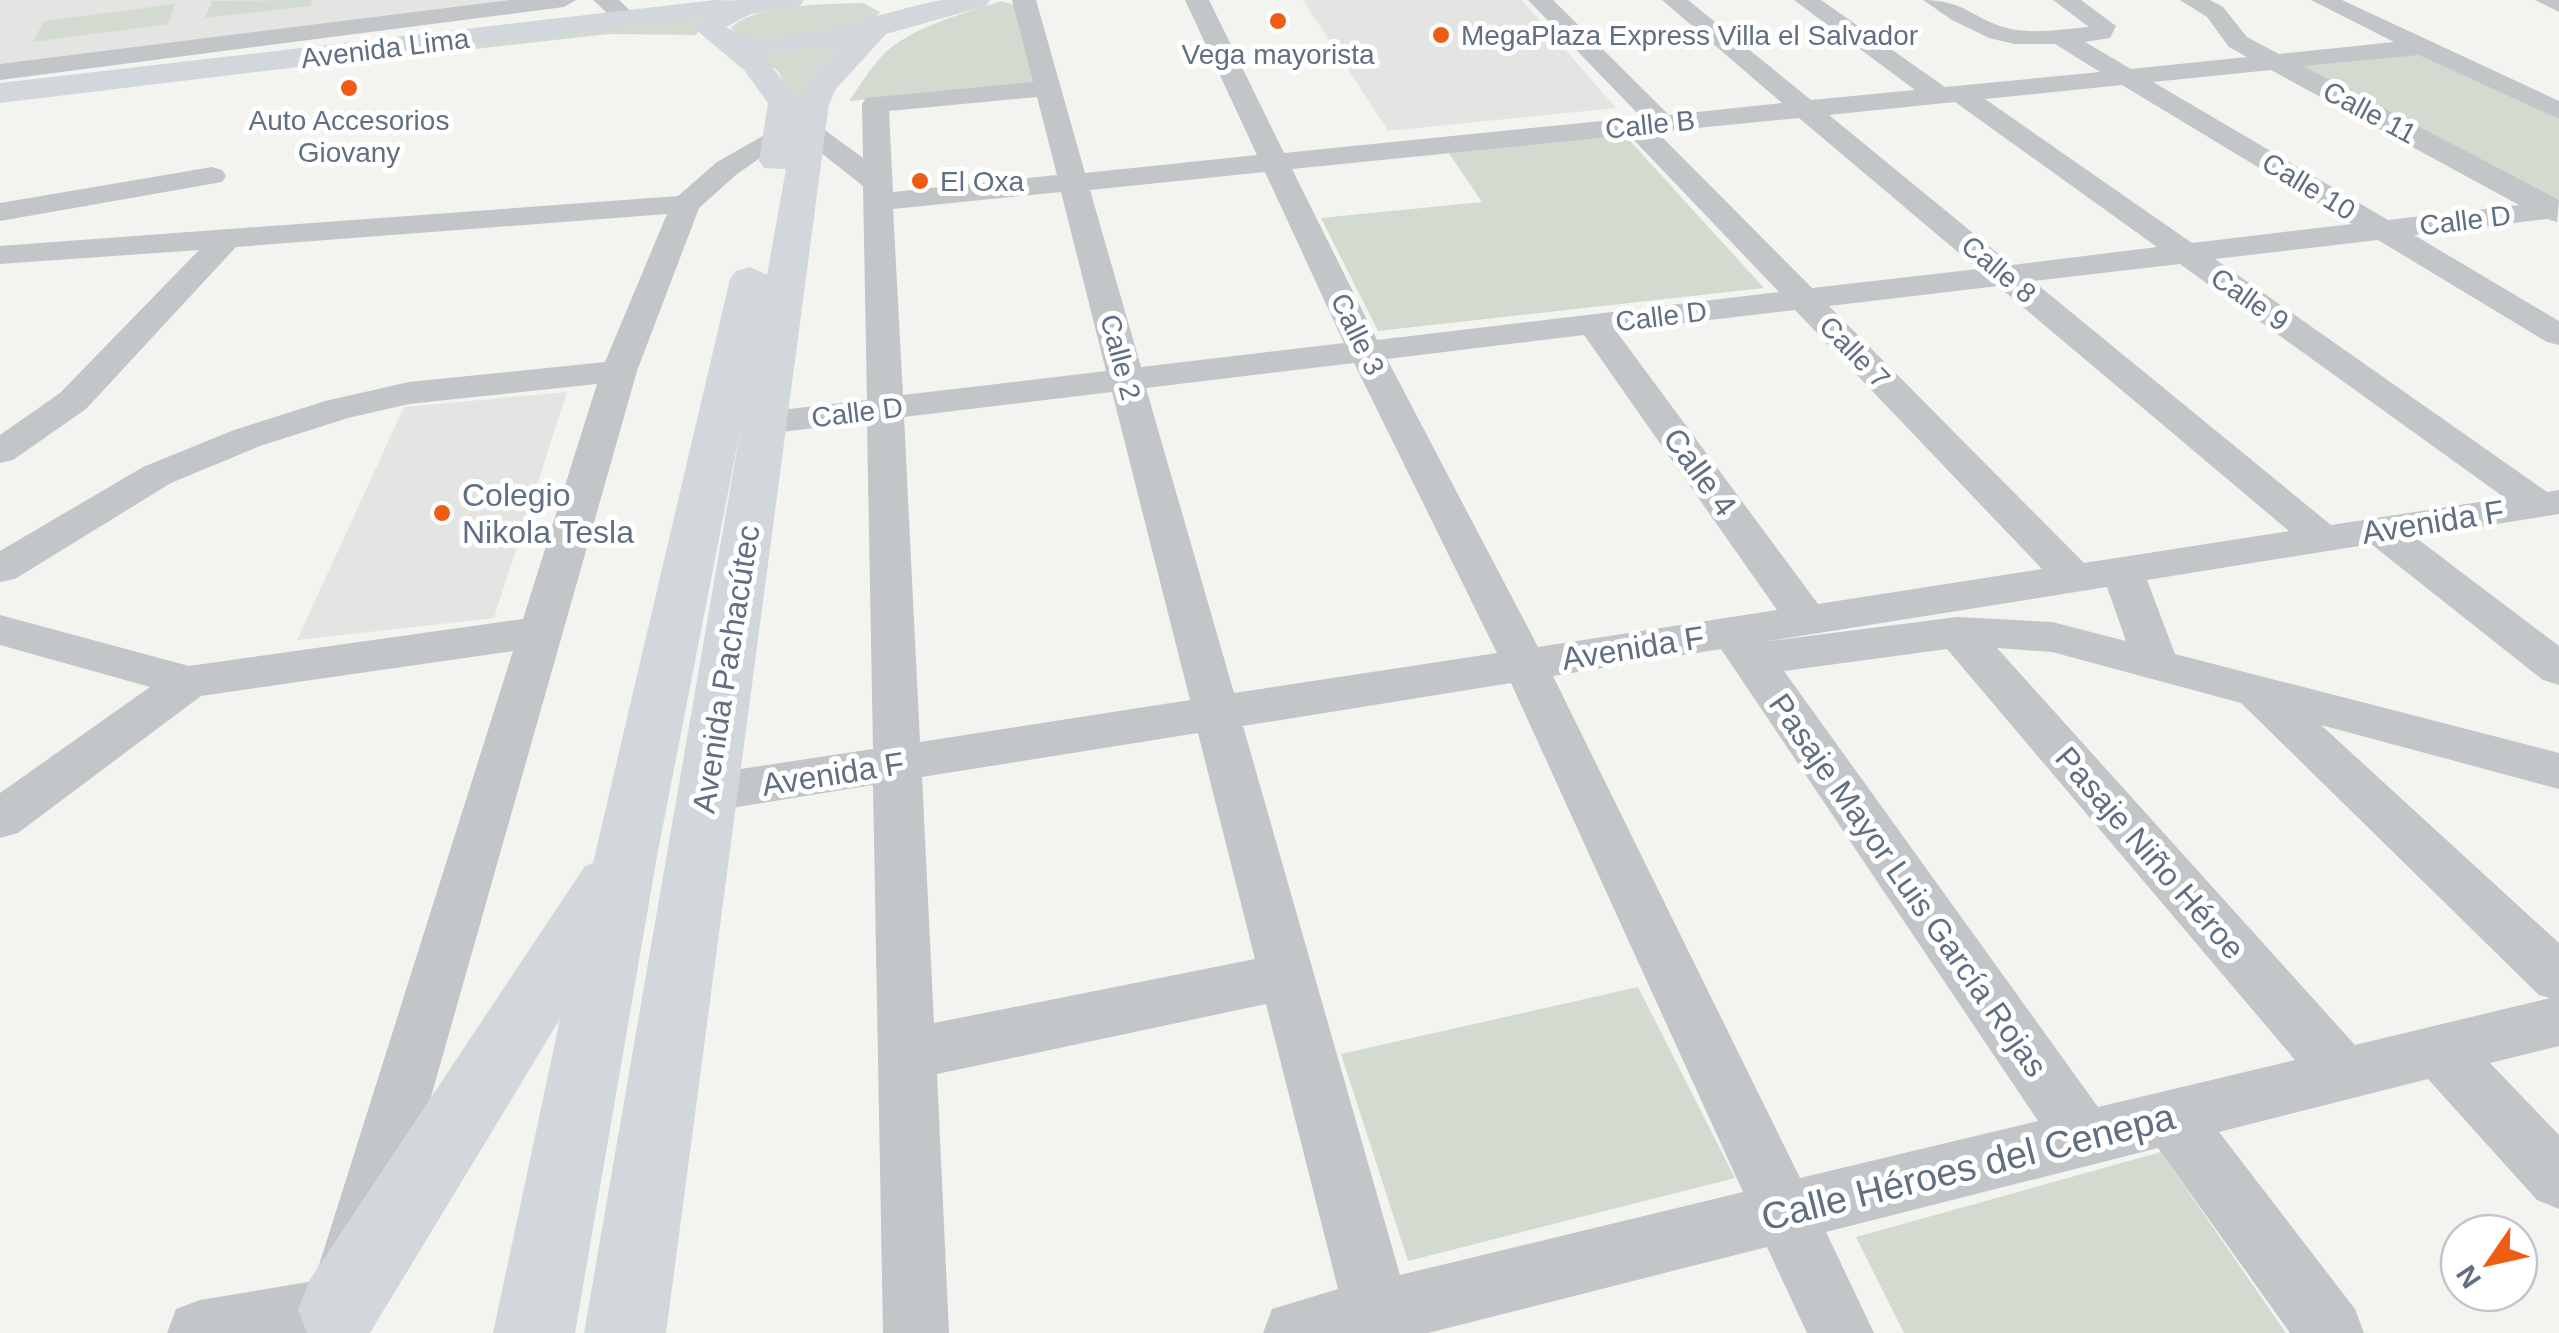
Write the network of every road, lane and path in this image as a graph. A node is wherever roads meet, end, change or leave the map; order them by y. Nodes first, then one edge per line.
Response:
1 (564, 0) edge
2 (976, 0) edge
3 (1024, 0) edge
4 (1196, 0) edge
5 (1540, 0) edge
6 (1674, 0) edge
7 (1806, 0) edge
8 (1935, 0) edge
9 (2065, 0) edge
10 (2192, 0) edge
11 (2547, 0) edge
12 (780, 1) edge
13 (2376, 2) edge
14 (2330, 3) edge
15 (2559, 5) edge
16 (616, 10) edge
17 (883, 17) edge
18 (2060, 37) junction
19 (726, 40) junction
20 (2422, 47) junction
21 (2276, 62) junction
22 (0, 72) edge
23 (2126, 76) junction
24 (1048, 88) junction
25 (0, 93) edge
26 (1949, 94) junction
27 (0, 108) edge
28 (1805, 108) junction
29 (2559, 111) edge
30 (1649, 124) junction
31 (795, 132) junction
32 (1274, 162) junction
33 (212, 176) dead end
34 (1074, 182) junction
35 (108, 192) junction
36 (878, 192) junction
37 (686, 204) junction
38 (2557, 211) edge
39 (0, 212) edge
40 (2384, 230) junction
41 (227, 238) junction
42 (2186, 254) junction
43 (7, 259) edge
44 (2006, 275) junction
45 (1804, 299) junction
46 (1593, 324) junction
47 (2559, 335) edge
48 (1366, 351) junction
49 (619, 371) junction
50 (1127, 380) junction
51 (886, 409) junction
52 (763, 424) junction
53 (0, 452) edge
54 (2550, 503) edge
55 (2380, 530) junction
56 (2323, 539) junction
57 (0, 569) edge
58 (2123, 570) junction
59 (2074, 578) junction
60 (1808, 620) junction
61 (0, 630) edge
62 (539, 632) junction
63 (1957, 632) junction
64 (1743, 646) junction
65 (2156, 662) junction
66 (1525, 665) junction
67 (2559, 669) edge
68 (189, 682) junction
69 (2256, 690) junction
70 (1218, 714) junction
71 (897, 764) junction
72 (2559, 772) edge
73 (707, 792) junction
74 (0, 819) edge
75 (626, 856) junction
76 (1288, 976) junction
77 (2559, 978) edge
78 (2559, 1021) edge
79 (2440, 1051) junction
80 (907, 1054) junction
81 (2344, 1074) junction
82 (2171, 1117) junction
83 (2084, 1138) junction
84 (2559, 1178) edge
85 (1784, 1212) junction
86 (335, 1321) edge
87 (1380, 1323) edge
88 (200, 1333) edge
89 (534, 1333) edge
90 (625, 1333) edge
91 (916, 1333) edge
92 (1296, 1333) edge
93 (1841, 1333) edge
94 (2331, 1333) edge

1 - 22 street, Avenida Lima
2 - 17 main road
3 - 24 street, Calle 2
4 - 32 street, Calle 3
5 - 30 street, Calle 7
6 - 28 street, Calle 8
7 - 26 street, Calle 9
8 - 18 street
9 - 18 street
10 - 21 street, Calle 11
11 - 15 street
12 - 16 main road, Avenida Lima
12 - 19 main road
13 - 14 street
14 - 20 street
16 - 25 main road, Avenida Lima
17 - 19 main road, Avenida Lima
17 - 31 main road, Avenida Pachacútec
18 - 23 street, Calle 10
19 - 27 main road, Avenida Lima
19 - 31 main road, Avenida Pachacútec
20 - 21 street, Calle B
20 - 29 street
21 - 23 street, Calle B
21 - 38 street, Calle 11
23 - 26 street, Calle B
23 - 40 street, Calle 10
24 - 34 street, Calle 2
24 - 36 street
26 - 28 street, Calle B
26 - 42 street, Calle 9
28 - 30 street, Calle B
28 - 44 street, Calle 8
30 - 32 street, Calle B
30 - 45 street, Calle 7
31 - 36 street
31 - 37 street
31 - 52 main road, Avenida Pachacútec
31 - 75 main road, Avenida Pachacútec
32 - 34 street, Calle B
32 - 48 street, Calle 3
33 - 35 street
34 - 36 street, Calle B
34 - 50 street, Calle 2
35 - 39 street
35 - 43 street
36 - 51 street
37 - 41 street
37 - 49 street
38 - 40 street, Calle D
40 - 42 street, Calle D
40 - 47 street, Calle 10
41 - 43 street
41 - 53 street
42 - 44 street, Calle D
42 - 54 street, Calle 9
44 - 45 street, Calle D
44 - 56 street, Calle 8
45 - 46 street, Calle D
45 - 59 street, Calle 7
46 - 48 street, Calle D
46 - 60 street, Calle 4
48 - 50 street, Calle D
48 - 66 street, Calle 3
49 - 57 street
49 - 62 street
50 - 51 street, Calle D
50 - 70 street, Calle 2
51 - 52 street, Calle D
51 - 71 street
52 - 73 main road, Avenida Pachacútec
54 - 55 street, Avenida F
55 - 56 street, Avenida F
55 - 67 street
56 - 58 street, Avenida F
58 - 59 street, Avenida F
58 - 65 street
59 - 60 street, Avenida F
60 - 64 street, Avenida F
61 - 68 street
62 - 68 street
62 - 86 street
63 - 64 street
63 - 65 street
63 - 81 street, Pasaje Niño Héroe
64 - 66 street, Avenida F
64 - 83 street, Pasaje Mayor Luis García Rojas
65 - 69 street
66 - 70 street, Avenida F
66 - 85 street, Calle 3
68 - 74 street
69 - 72 street
69 - 77 street
70 - 71 street, Avenida F
70 - 76 street, Calle 2
71 - 73 street, Avenida F
71 - 80 street
73 - 90 main road, Avenida Pachacútec
75 - 86 main road
75 - 89 main road, Avenida Pachacútec
76 - 80 street
76 - 87 street, Calle 2
78 - 79 street, Calle Héroes del Cenepa
79 - 81 street, Calle Héroes del Cenepa
79 - 84 street
80 - 91 street
81 - 82 street, Calle Héroes del Cenepa
82 - 83 street, Calle Héroes del Cenepa
82 - 94 street
83 - 85 street, Calle Héroes del Cenepa
85 - 87 street, Calle Héroes del Cenepa
85 - 93 street, Calle 3
86 - 88 street
87 - 92 street, Calle Héroes del Cenepa

